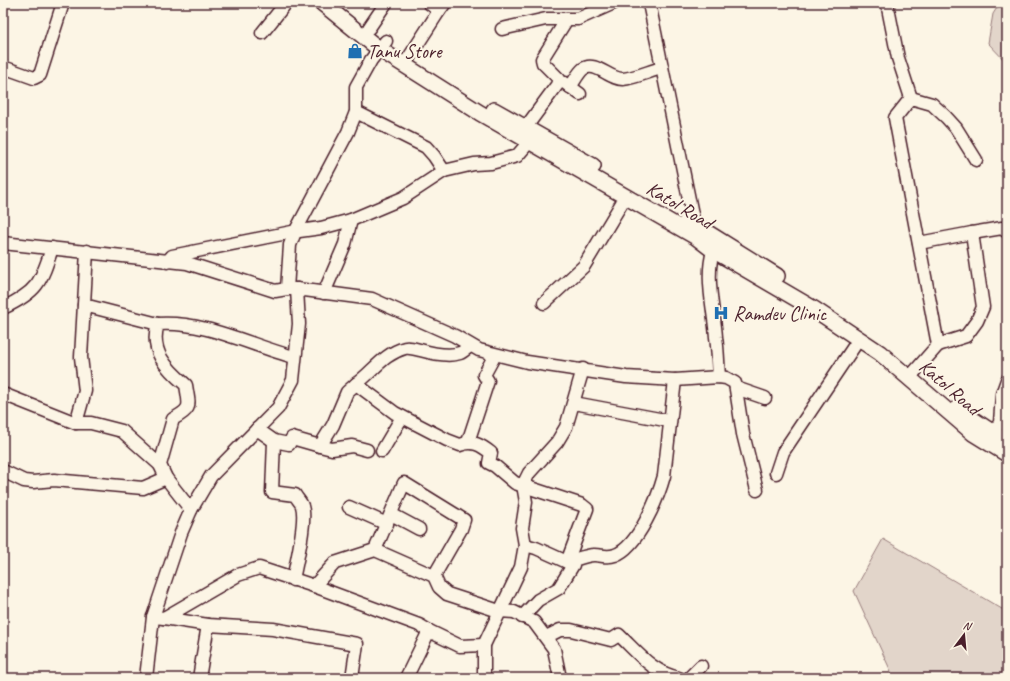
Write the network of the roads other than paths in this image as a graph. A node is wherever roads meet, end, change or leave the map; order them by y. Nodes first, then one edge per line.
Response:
1 (64, 3) edge
2 (286, 3) edge
3 (322, 3) edge
4 (336, 3) edge
5 (386, 3) edge
6 (429, 3) edge
7 (614, 3) edge
8 (648, 3) edge
9 (887, 3) edge
10 (442, 7) edge
11 (567, 19) junction
12 (369, 28) junction
13 (502, 29) dead end
14 (262, 32) dead end
15 (382, 45) junction
16 (408, 59) junction
17 (3, 67) edge
18 (662, 68) junction
19 (559, 79) junction
20 (911, 98) junction
21 (356, 112) junction
22 (530, 134) junction
23 (976, 160) dead end
24 (444, 171) junction
25 (626, 196) junction
26 (350, 220) junction
27 (695, 230) junction
28 (295, 232) junction
29 (1007, 232) edge
30 (972, 233) junction
31 (3, 243) edge
32 (919, 243) junction
33 (716, 244) junction
34 (52, 248) junction
35 (87, 251) junction
36 (167, 262) junction
37 (292, 289) junction
38 (324, 293) junction
39 (544, 303) dead end
40 (84, 304) junction
41 (3, 308) edge
42 (158, 324) junction
43 (859, 339) junction
44 (938, 345) junction
45 (470, 346) junction
46 (495, 355) junction
47 (294, 356) junction
48 (582, 369) junction
49 (912, 374) junction
50 (719, 377) junction
51 (675, 380) junction
52 (1007, 380) edge
53 (356, 384) junction
54 (736, 388) junction
55 (3, 394) edge
56 (765, 398) dead end
57 (574, 403) junction
58 (402, 417) junction
59 (670, 421) junction
60 (76, 423) junction
61 (257, 428) junction
62 (993, 432) junction
63 (274, 441) junction
64 (468, 442) junction
65 (1007, 442) edge
66 (320, 446) junction
67 (366, 450) dead end
68 (382, 451) dead end
69 (1007, 454) edge
70 (160, 465) junction
71 (3, 471) edge
72 (776, 473) dead end
73 (166, 478) junction
74 (523, 485) junction
75 (757, 490) dead end
76 (349, 507) dead end
77 (191, 510) junction
78 (389, 519) junction
79 (419, 529) dead end
80 (525, 545) junction
81 (375, 550) junction
82 (567, 562) junction
83 (434, 576) junction
84 (293, 580) junction
85 (314, 586) junction
86 (499, 611) junction
87 (522, 617) junction
88 (159, 618) junction
89 (208, 624) junction
90 (429, 631) junction
91 (546, 637) junction
92 (484, 645) junction
93 (701, 666) dead end
94 (146, 678) edge
95 (199, 678) edge
96 (352, 678) edge
97 (407, 678) edge
98 (484, 678) edge
99 (560, 678) edge
100 (679, 678) edge
101 (689, 678) edge

1 - 17 street
2 - 14 street
3 - 15 main road, Katol Road
4 - 12 main road, Katol Road
5 - 12 street
6 - 10 street
7 - 11 street
8 - 18 street
9 - 20 street
10 - 16 street
11 - 13 street
11 - 19 street
12 - 15 main road, Katol Road
15 - 16 main road, Katol Road
15 - 21 street
15 - 22 main road, Katol Road
16 - 22 main road, Katol Road
18 - 19 street
18 - 27 street
19 - 22 street
20 - 23 street
20 - 32 street
21 - 24 street
21 - 28 street
22 - 24 street
22 - 25 main road, Katol Road
22 - 27 main road, Katol Road
24 - 26 street
25 - 27 main road, Katol Road
25 - 39 street
26 - 28 street
26 - 38 street
27 - 33 main road, Katol Road
28 - 36 street
28 - 37 street
29 - 30 street
30 - 32 street
30 - 44 street
31 - 34 street
32 - 44 street
33 - 43 main road, Katol Road
33 - 49 main road, Katol Road
33 - 50 street
34 - 35 street
34 - 41 street
35 - 36 street
35 - 40 street
36 - 37 street
37 - 38 street
37 - 47 street
38 - 45 street
40 - 42 street
40 - 60 street
42 - 47 street
42 - 70 street
43 - 49 main road, Katol Road
43 - 72 street
44 - 49 street
45 - 46 street
45 - 53 street
46 - 48 street
46 - 64 street
47 - 61 street
48 - 51 street
48 - 57 street
49 - 62 main road, Katol Road
49 - 69 main road, Katol Road
50 - 51 street
50 - 54 street
51 - 59 street
52 - 62 street
53 - 58 street
53 - 66 street
54 - 56 street
54 - 75 street
55 - 60 street
57 - 59 street
57 - 74 street
58 - 64 street
58 - 68 street
59 - 82 street
60 - 70 street
61 - 63 street
61 - 77 street
62 - 65 main road, Katol Road
63 - 66 street
63 - 84 street
64 - 74 street
66 - 67 street
70 - 73 street
71 - 73 street
73 - 77 street
74 - 80 street
74 - 82 street
76 - 78 street
77 - 88 street
78 - 79 street
78 - 81 street
78 - 83 street
80 - 82 street
80 - 86 street
81 - 83 street
81 - 85 street
82 - 87 street
83 - 86 street
84 - 85 street
84 - 88 street
85 - 90 street
86 - 87 street
86 - 92 street
87 - 91 street
88 - 89 street
88 - 94 street
89 - 95 street
89 - 96 street
90 - 92 street
90 - 97 street
91 - 99 street
91 - 100 street
92 - 98 street
93 - 101 street

